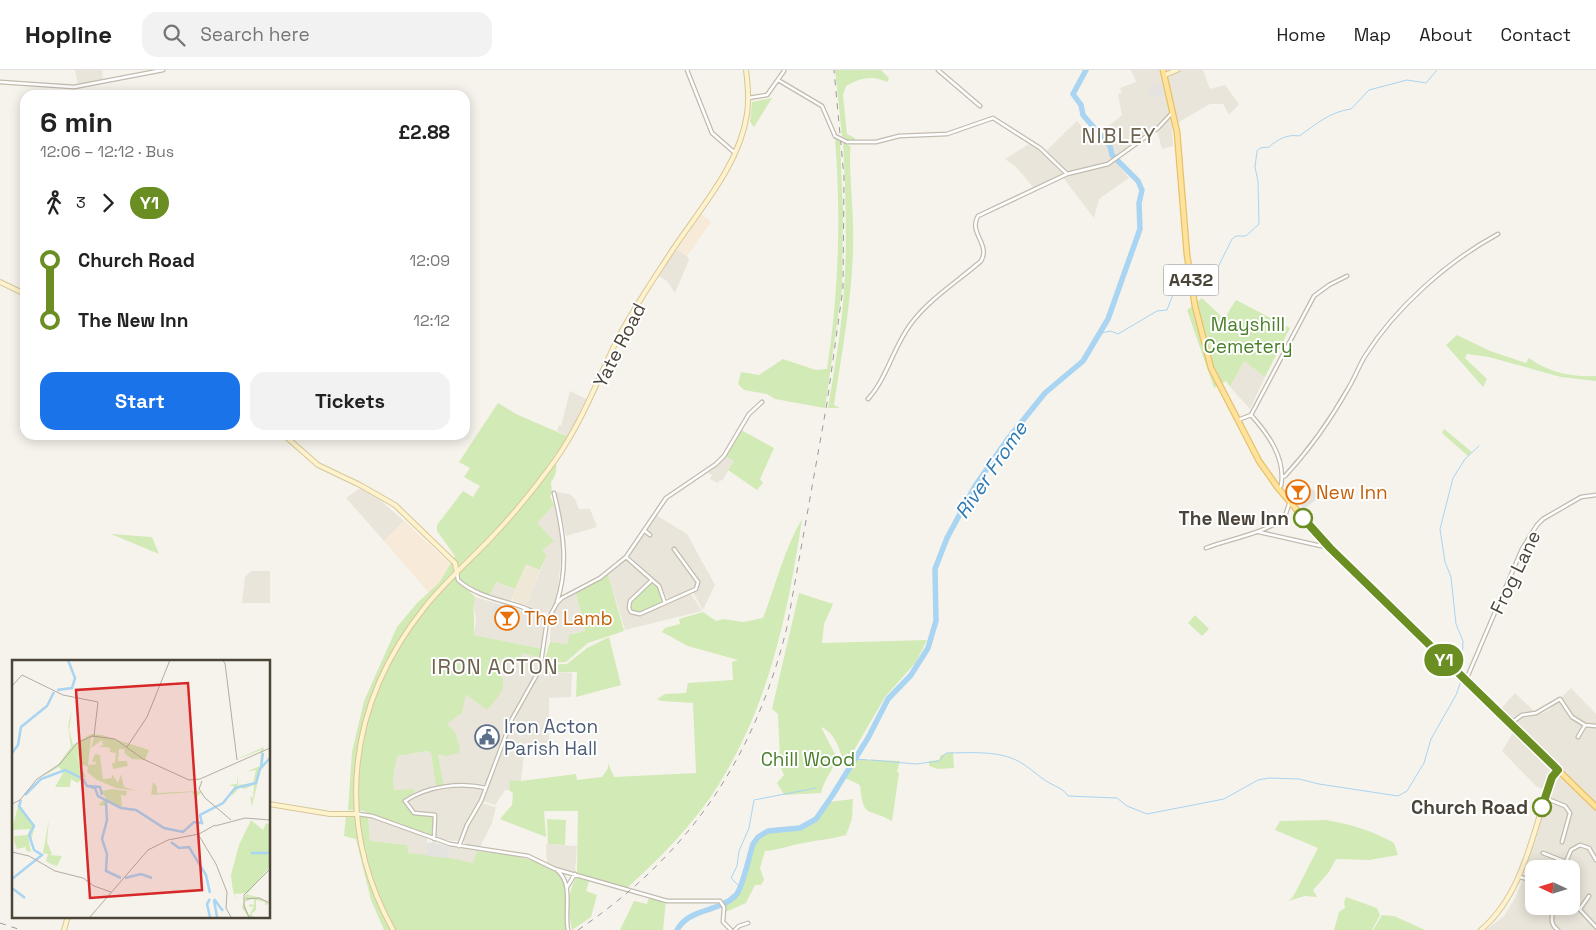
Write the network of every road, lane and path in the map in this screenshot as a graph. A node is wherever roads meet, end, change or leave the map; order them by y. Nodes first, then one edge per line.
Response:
1 (162, 70) edge
2 (687, 70) edge
3 (746, 70) edge
4 (938, 70) edge
5 (1177, 70) edge
6 (784, 71) dead end
7 (1164, 72) edge
8 (778, 80) junction
9 (0, 82) edge
10 (748, 98) junction
11 (980, 106) dead end
12 (1174, 113) junction
13 (735, 153) junction
14 (1067, 174) junction
15 (1498, 234) dead end
16 (1347, 276) dead end
17 (0, 282) edge
18 (20, 292) edge
19 (868, 399) dead end
20 (762, 402) dead end
21 (1251, 415) junction
22 (1237, 420) junction
23 (290, 440) edge
24 (1282, 477) junction
25 (1278, 488) junction
26 (554, 493) dead end
27 (1596, 495) edge
28 (1290, 502) junction
29 (644, 531) junction
30 (1258, 532) junction
31 (650, 535) dead end
32 (1327, 544) junction
33 (1206, 548) dead end
34 (676, 550) dead end
35 (626, 557) junction
36 (457, 573) junction
37 (652, 580) junction
38 (561, 589) junction
39 (568, 595) junction
40 (557, 603) junction
41 (665, 603) junction
42 (552, 611) junction
43 (543, 617) junction
44 (548, 621) junction
45 (1465, 681) junction
46 (1510, 724) junction
47 (1585, 726) junction
48 (1596, 726) edge
49 (1578, 737) dead end
50 (1558, 770) junction
51 (486, 788) junction
52 (1544, 798) junction
53 (270, 804) edge
54 (1596, 806) edge
55 (356, 814) junction
56 (1559, 832) dead end
57 (1564, 834) junction
58 (434, 839) junction
59 (1562, 842) dead end
60 (459, 846) junction
61 (1542, 853) dead end
62 (1561, 860) edge
63 (1567, 860) edge
64 (1596, 860) edge
65 (556, 869) junction
66 (575, 874) junction
67 (1519, 877) junction
68 (1525, 878) edge
69 (567, 888) junction
70 (1589, 896) dead end
71 (1580, 908) joint
72 (1553, 915) edge
73 (748, 923) dead end
74 (1596, 927) edge
75 (568, 929) edge
76 (393, 930) edge
77 (731, 930) edge
78 (735, 930) edge
79 (1481, 930) edge
80 (1558, 930) edge

1 - 9 street
2 - 13 street
3 - 10 main road, Yate Road
4 - 11 street
5 - 7 main road
6 - 8 street
7 - 12 main road, A432
8 - 10 street
8 - 14 street, bridge
10 - 13 main road, Yate Road
12 - 14 street
12 - 22 main road, A432
13 - 36 main road, Yate Road
14 - 19 street
15 - 24 street
16 - 21 street
17 - 18 main road
20 - 29 street
21 - 22 street
21 - 24 street
22 - 25 main road, A432
23 - 36 main road
24 - 25 street
25 - 28 main road, A432
26 - 38 street
27 - 45 street, Frog Lane
28 - 30 street
28 - 32 main road, A432
29 - 31 street
29 - 35 street
30 - 32 street
30 - 33 street
32 - 45 main road, A432
34 - 41 street
35 - 37 street
35 - 39 street
36 - 43 street
36 - 55 main road, Yate Road
37 - 41 street
37 - 41 street
38 - 39 street
38 - 40 street
39 - 40 street
40 - 42 street
42 - 43 street
42 - 44 street
43 - 44 street
44 - 51 street
45 - 46 main road, A432
46 - 47 street
46 - 50 main road, A432
47 - 48 street
47 - 49 street
50 - 52 main road
50 - 54 main road, A432
51 - 58 street
51 - 60 street
52 - 57 street
52 - 67 main road
53 - 55 main road
55 - 58 street
55 - 76 main road, Yate Road
56 - 57 street
57 - 59 street
58 - 60 street
60 - 65 street
61 - 62 street
63 - 64 street
65 - 66 street
65 - 69 street
66 - 69 street
66 - 77 street
67 - 68 street
67 - 79 main road
69 - 75 street
70 - 71 street
71 - 74 street
72 - 80 street
73 - 78 street

